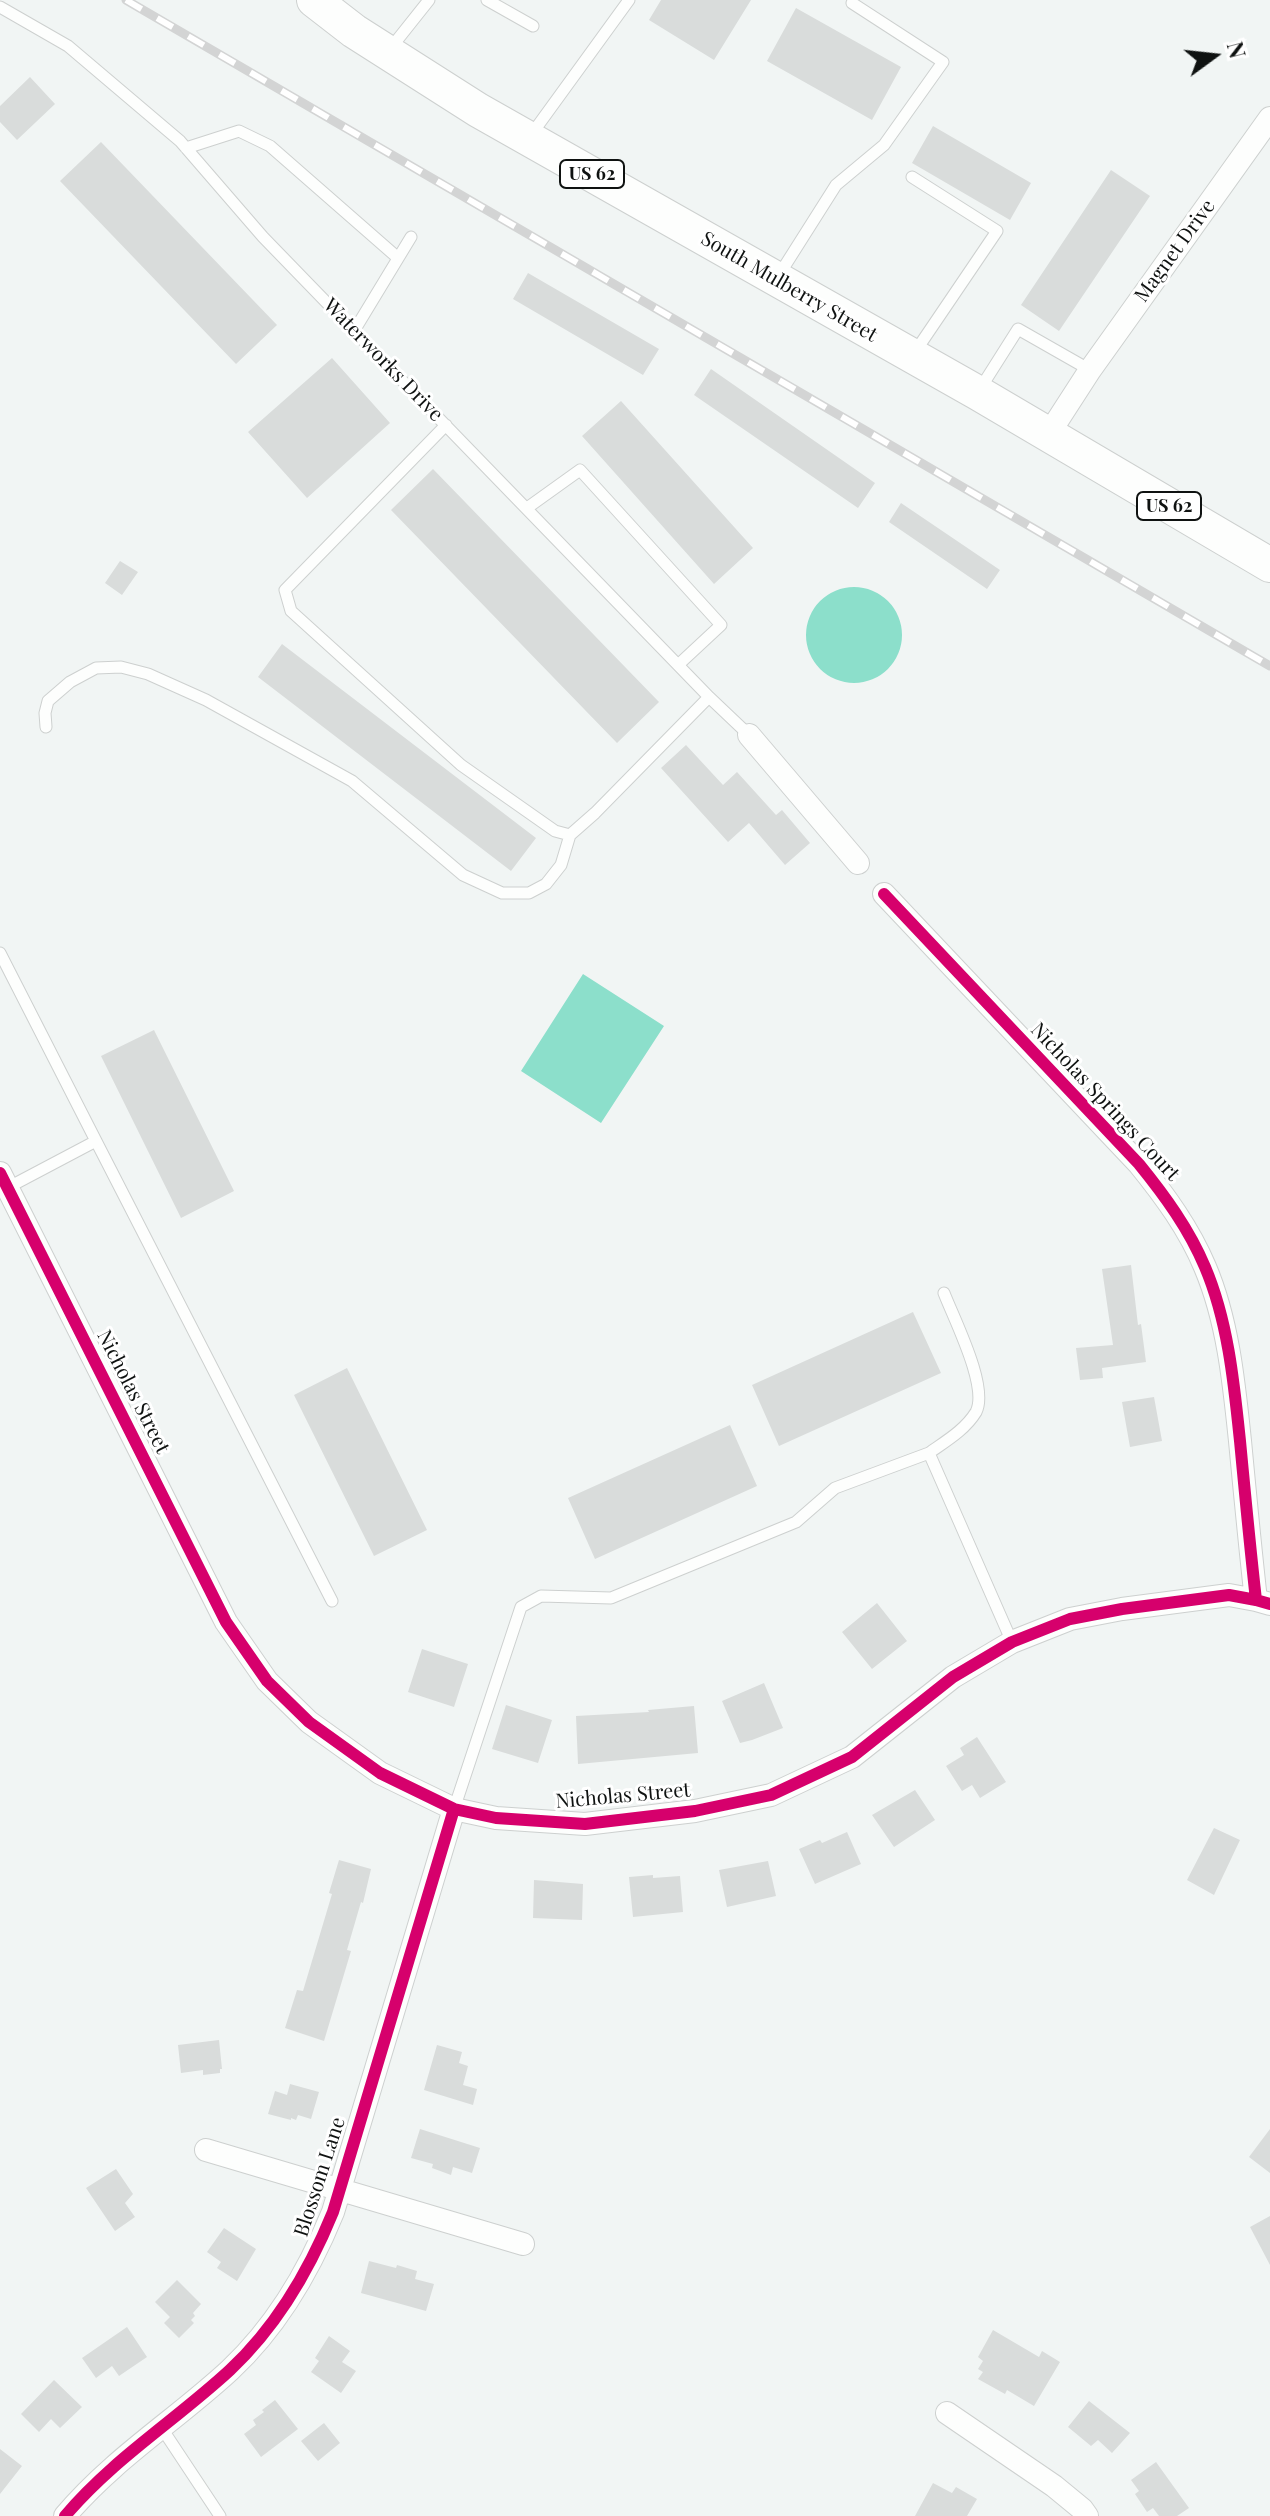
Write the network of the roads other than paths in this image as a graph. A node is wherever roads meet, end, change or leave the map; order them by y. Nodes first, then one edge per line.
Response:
1 (315, 0) edge
2 (429, 0) edge
3 (487, 0) edge
4 (629, 0) edge
5 (852, 3) dead end
6 (0, 7) edge
7 (533, 26) dead end
8 (387, 52) junction
9 (1270, 118) edge
10 (529, 138) junction
11 (186, 148) junction
12 (912, 177) dead end
13 (411, 237) dead end
14 (398, 258) junction
15 (776, 279) junction
16 (354, 331) junction
17 (912, 356) junction
18 (1085, 377) junction
19 (978, 393) junction
20 (446, 425) junction
21 (1048, 435) junction
22 (527, 508) junction
23 (1270, 565) edge
24 (678, 665) junction
25 (709, 697) junction
26 (46, 727) dead end
27 (749, 735) joint
28 (570, 835) junction
29 (858, 863) dead end
30 (884, 894) dead end
31 (0, 953) edge
32 (96, 1141) junction
33 (4, 1180) edge
34 (944, 1293) dead end
35 (929, 1453) junction
36 (332, 1601) dead end
37 (1263, 1602) edge
38 (1012, 1642) junction
39 (454, 1809) junction
40 (206, 2150) dead end
41 (339, 2190) junction
42 (523, 2244) dead end
43 (947, 2413) dead end
44 (160, 2427) junction
45 (65, 2516) edge
46 (220, 2516) edge
47 (1087, 2516) edge

1 - 8 main road, South Mulberry Street / US 62
2 - 8 lane
3 - 7 lane
4 - 10 lane
5 - 15 lane
6 - 11 lane, Waterworks Drive
8 - 10 main road, South Mulberry Street / US 62
9 - 18 street, Magnet Drive
10 - 15 main road, South Mulberry Street / US 62
11 - 14 lane
11 - 16 lane, Waterworks Drive
12 - 17 lane
13 - 14 lane
14 - 16 lane
15 - 17 main road, South Mulberry Street / US 62
16 - 20 lane, Waterworks Drive
17 - 19 main road, South Mulberry Street / US 62
18 - 19 lane
18 - 21 street, Magnet Drive
19 - 21 main road, South Mulberry Street / US 62
20 - 22 lane, Waterworks Drive
20 - 28 lane
21 - 23 main road, South Mulberry Street / US 62
22 - 24 lane, Waterworks Drive
22 - 24 lane
24 - 25 lane, Waterworks Drive
25 - 27 lane, Waterworks Drive
25 - 28 lane
26 - 28 lane
27 - 29 street
30 - 37 street, Nicholas Springs Court
31 - 32 lane
32 - 33 lane
32 - 36 lane
33 - 39 street, Nicholas Street
34 - 35 lane
35 - 38 lane
35 - 39 lane
37 - 38 street, Nicholas Street
38 - 39 street, Nicholas Street
39 - 41 street, Blossom Lane
40 - 41 street
41 - 42 street
41 - 44 street, Blossom Lane
43 - 47 street
44 - 45 street, Blossom Lane
44 - 46 lane

